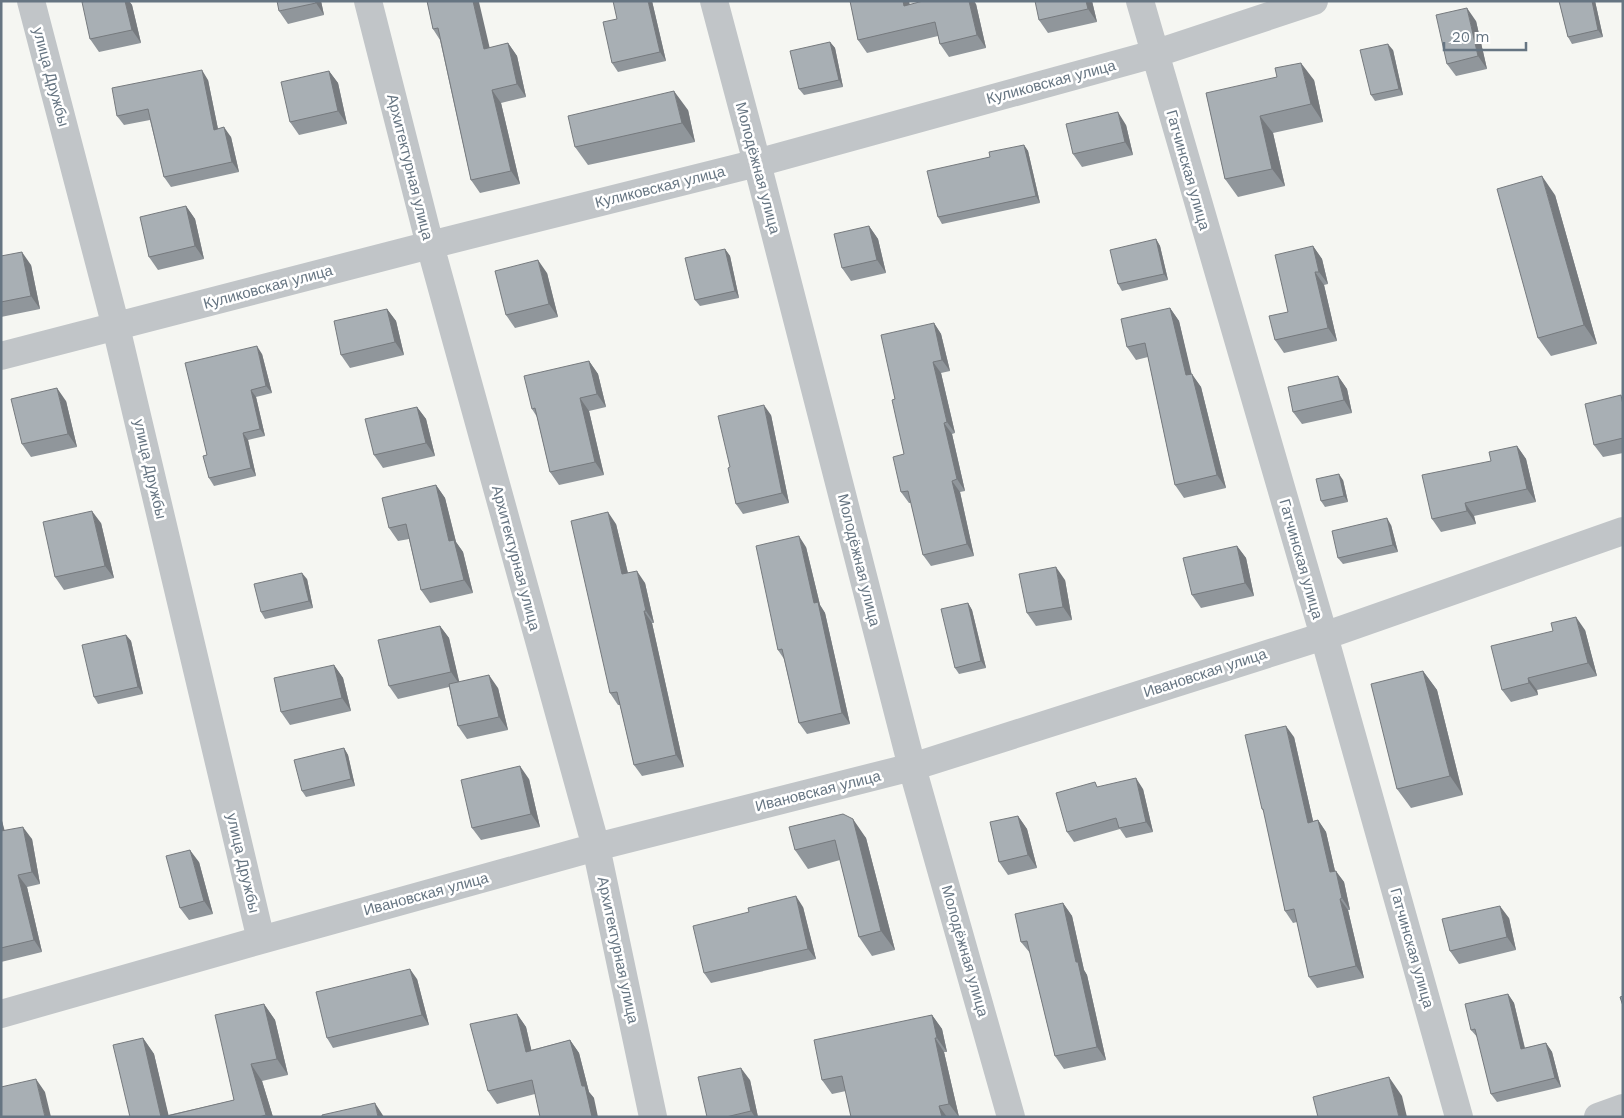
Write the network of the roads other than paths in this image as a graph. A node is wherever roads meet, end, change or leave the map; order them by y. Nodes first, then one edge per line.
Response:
1 (31, 1) edge
2 (368, 1) edge
3 (714, 1) edge
4 (1140, 1) edge
5 (1314, 1) edge
6 (1154, 54) junction
7 (757, 163) junction
8 (430, 245) junction
9 (116, 327) junction
10 (1, 356) edge
11 (1623, 531) edge
12 (1324, 636) junction
13 (912, 767) junction
14 (596, 847) junction
15 (261, 940) junction
16 (1, 1014) edge
17 (1623, 1108) edge
18 (653, 1117) edge
19 (1012, 1117) edge
20 (1459, 1117) edge
21 (1598, 1117) edge

1 - 9 street, улица Дружбы
2 - 8 street, Архитектурная улица
3 - 7 street, Молодёжная улица
4 - 6 street, Гатчинская улица
5 - 6 street, Куликовская улица
6 - 7 street, Куликовская улица
6 - 12 street, Гатчинская улица
7 - 8 street, Куликовская улица
7 - 13 street, Молодёжная улица
8 - 9 street, Куликовская улица
8 - 14 street, Архитектурная улица
9 - 10 street, Куликовская улица
9 - 15 street, улица Дружбы
11 - 12 street, Ивановская улица
12 - 13 street, Ивановская улица
12 - 20 street, Гатчинская улица
13 - 14 street, Ивановская улица
13 - 19 street, Молодёжная улица
14 - 15 street, Ивановская улица
14 - 18 street, Архитектурная улица
15 - 16 street, Ивановская улица
17 - 21 street

